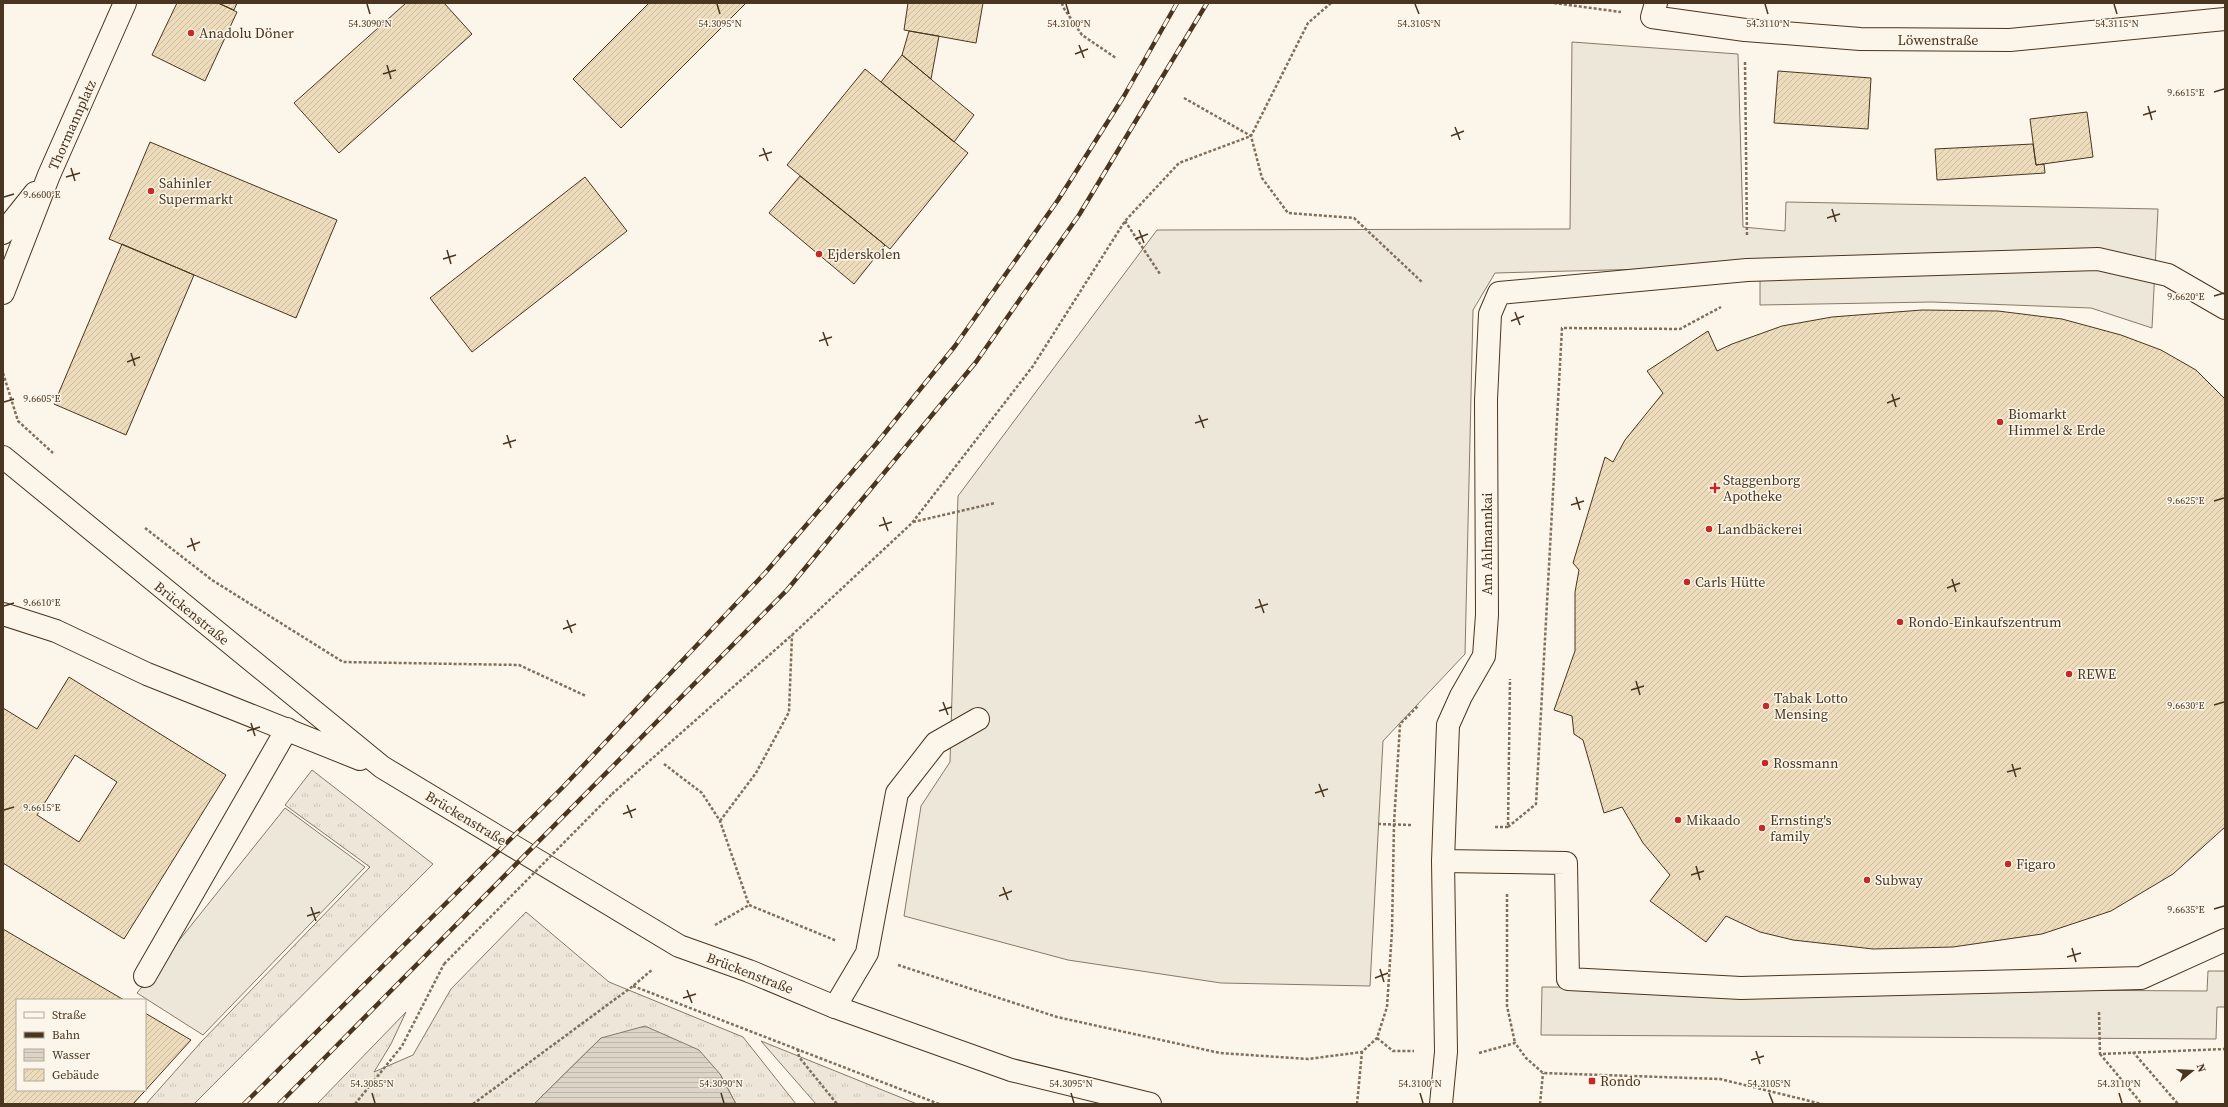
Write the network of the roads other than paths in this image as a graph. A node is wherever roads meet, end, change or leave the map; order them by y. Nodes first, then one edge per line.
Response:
1 (125, 3) edge
2 (1654, 10) edge
3 (2225, 19) edge
4 (50, 175) junction
5 (3, 233) edge
6 (3, 293) edge
7 (2225, 308) edge
8 (3, 458) edge
9 (3, 614) edge
10 (3, 627) edge
11 (56, 631) junction
12 (978, 719) dead end
13 (287, 729) junction
14 (382, 767) junction
15 (1443, 861) junction
16 (2225, 940) edge
17 (145, 976) dead end
18 (836, 1007) junction
19 (1150, 1104) edge
20 (1441, 1104) edge

1 - 4 main road, Thormannplatz
2 - 3 main road, Löwenstraße
4 - 5 main road
4 - 6 main road, Thormannplatz
7 - 15 main road, Am Ahlmannkai
8 - 14 main road, Brückenstraße
9 - 11 main road, Brückenstraße
10 - 11 main road
11 - 13 main road, Brückenstraße
12 - 18 main road
13 - 14 main road, Brückenstraße
13 - 17 main road
14 - 18 main road, Brückenstraße
15 - 16 main road
15 - 20 main road, Am Ahlmannkai
18 - 19 main road, Brückenstraße

